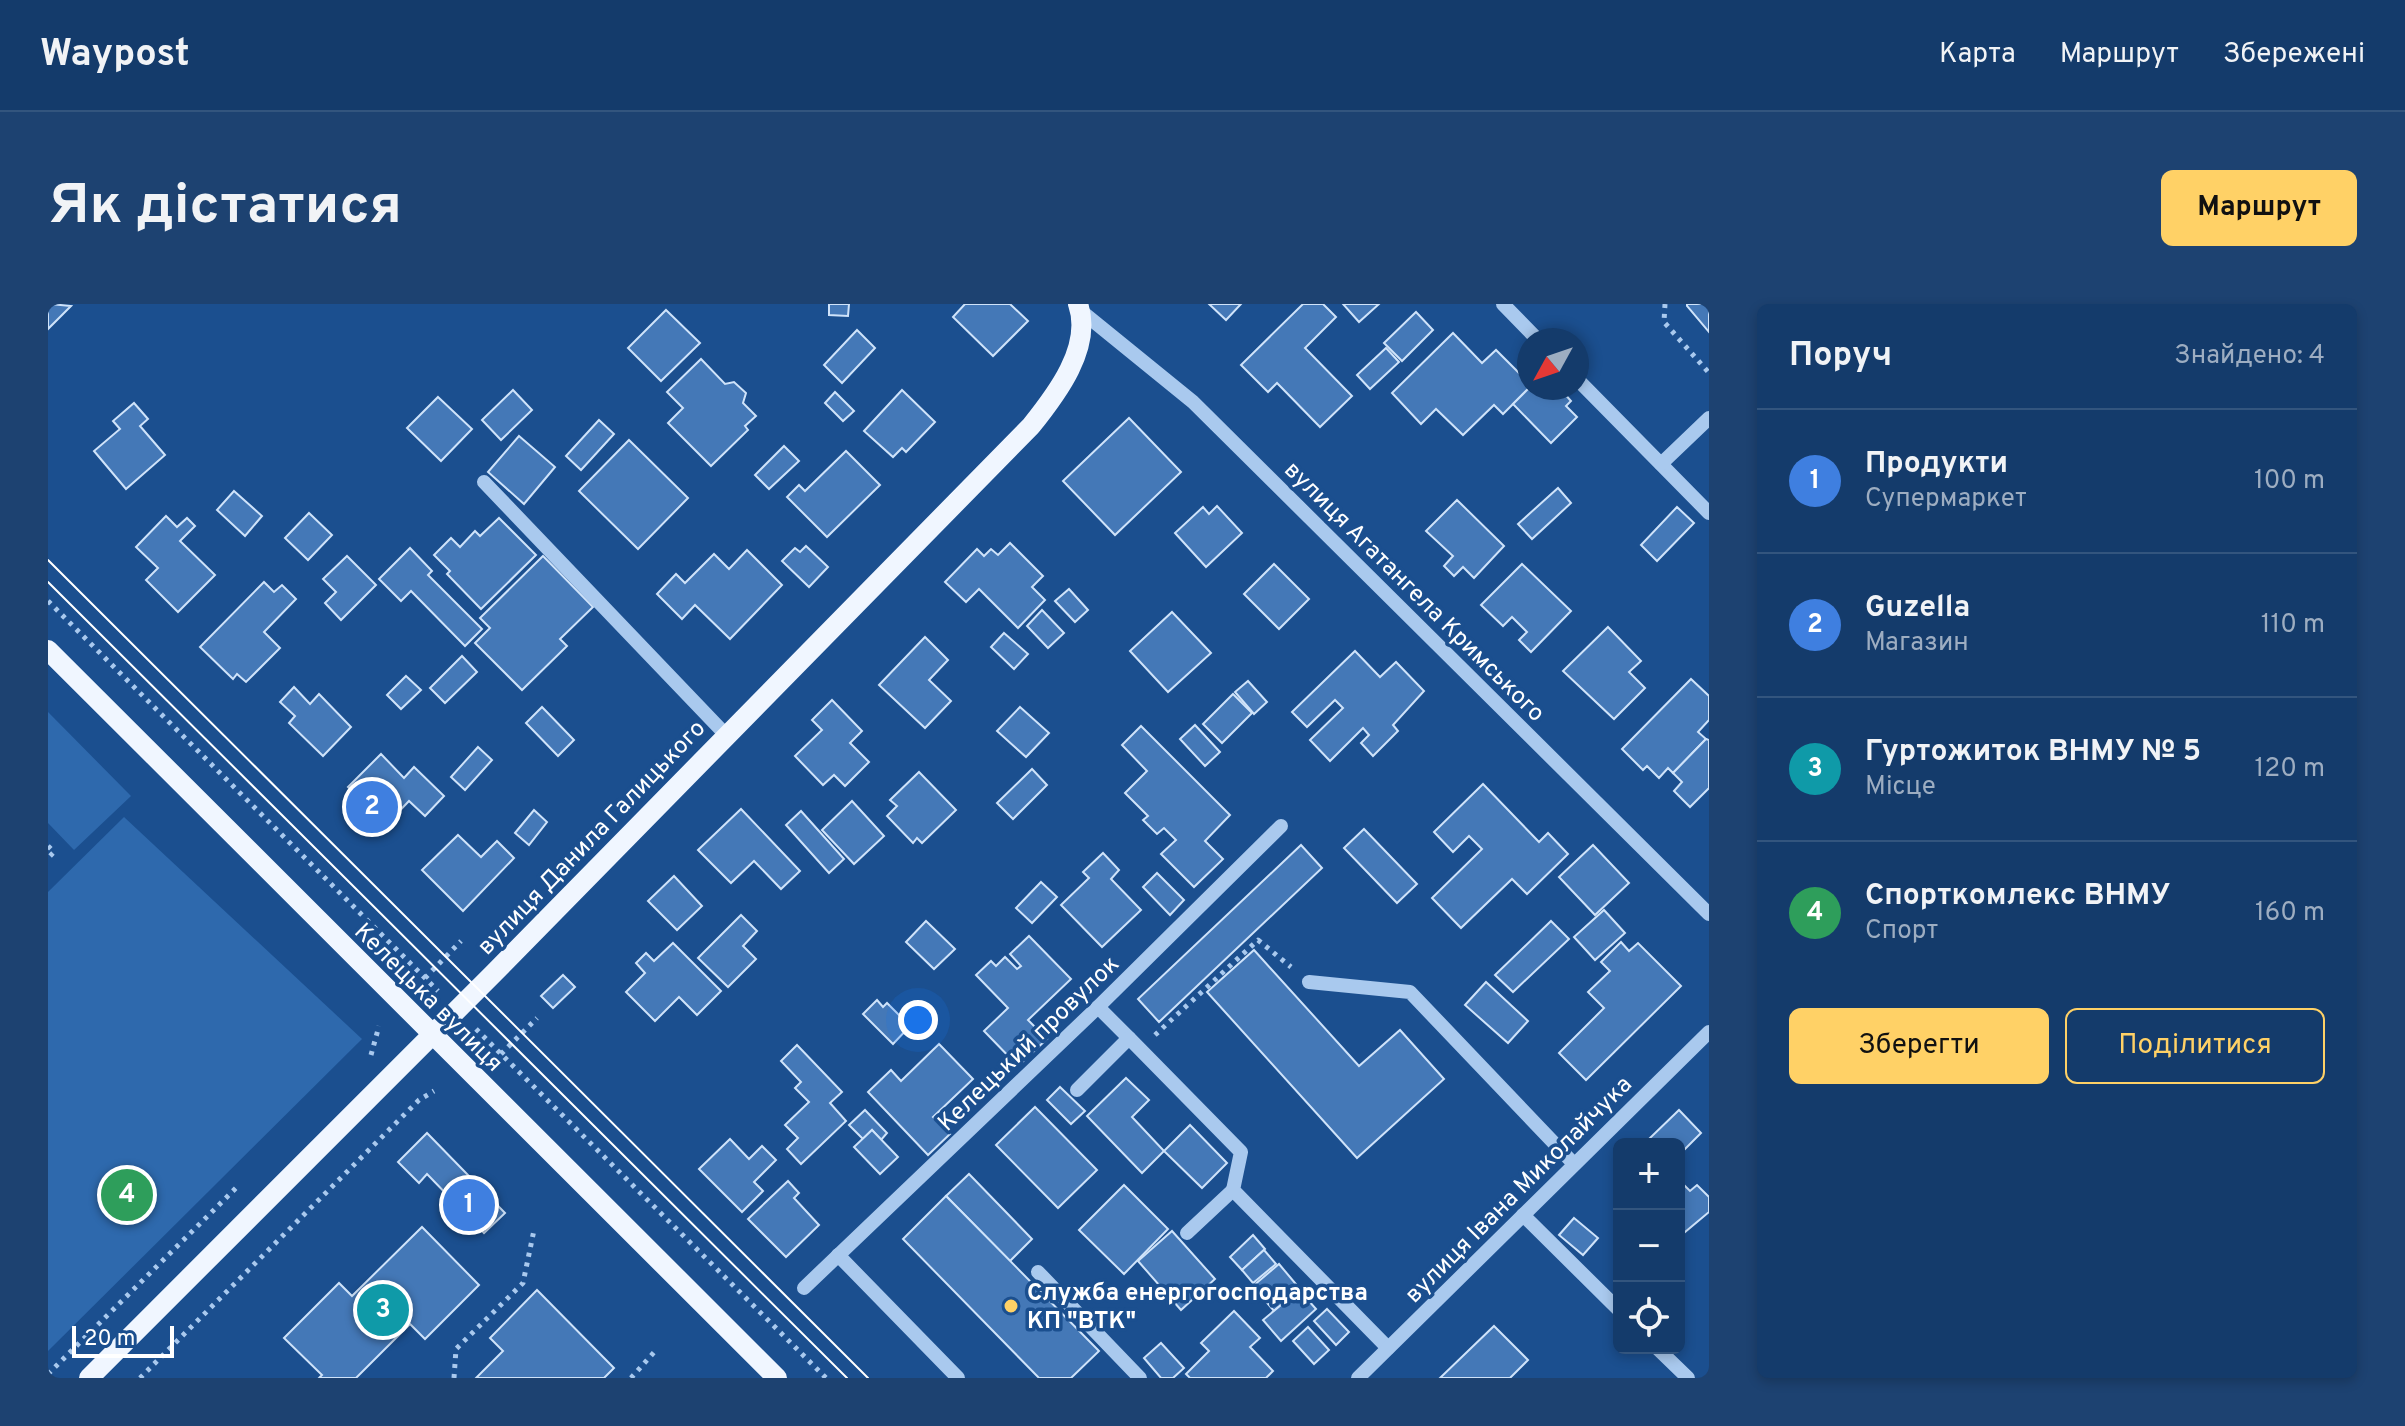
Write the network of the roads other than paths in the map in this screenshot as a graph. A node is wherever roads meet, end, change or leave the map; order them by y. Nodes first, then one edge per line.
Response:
1 (1503, 304) edge
2 (1080, 307) edge
3 (1526, 328) edge
4 (1589, 391) edge
5 (1709, 418) edge
6 (1661, 464) junction
7 (484, 482) dead end
8 (1709, 513) edge
9 (48, 650) edge
10 (727, 736) junction
11 (1281, 826) dead end
12 (1709, 914) edge
13 (1309, 982) road end
14 (1098, 1007) junction
15 (1709, 1032) edge
16 (431, 1036) junction
17 (1134, 1044) junction
18 (1077, 1090) dead end
19 (1574, 1164) junction
20 (1233, 1190) junction
21 (1523, 1215) junction
22 (1187, 1233) dead end
23 (838, 1255) junction
24 (1038, 1272) dead end
25 (804, 1288) dead end
26 (1613, 1304) edge
27 (1388, 1348) junction
28 (1663, 1354) edge
29 (89, 1378) edge
30 (777, 1378) edge
31 (958, 1378) edge
32 (1140, 1378) edge
33 (1358, 1378) edge
34 (1688, 1378) edge

1 - 3 street
2 - 10 main road, вулиця Данила Галицького
2 - 12 street, вулиця Агатангела Кримського
4 - 6 street
5 - 6 street
6 - 8 street
7 - 10 street
9 - 16 main road, Келецька вулиця
10 - 16 main road, вулиця Данила Галицького
11 - 14 street, Келецький провулок
13 - 19 street
14 - 17 street
14 - 23 street, Келецький провулок
15 - 19 street, вулиця Івана Миколайчука
16 - 29 main road, вулиця Данила Галицького
16 - 30 main road, Келецька вулиця
17 - 18 street
17 - 20 street
19 - 21 street, вулиця Івана Миколайчука
20 - 22 street
20 - 27 street
21 - 26 street
21 - 27 street, вулиця Івана Миколайчука
23 - 25 street, Келецький провулок
23 - 31 street
24 - 32 street
27 - 33 street, вулиця Івана Миколайчука
28 - 34 street

